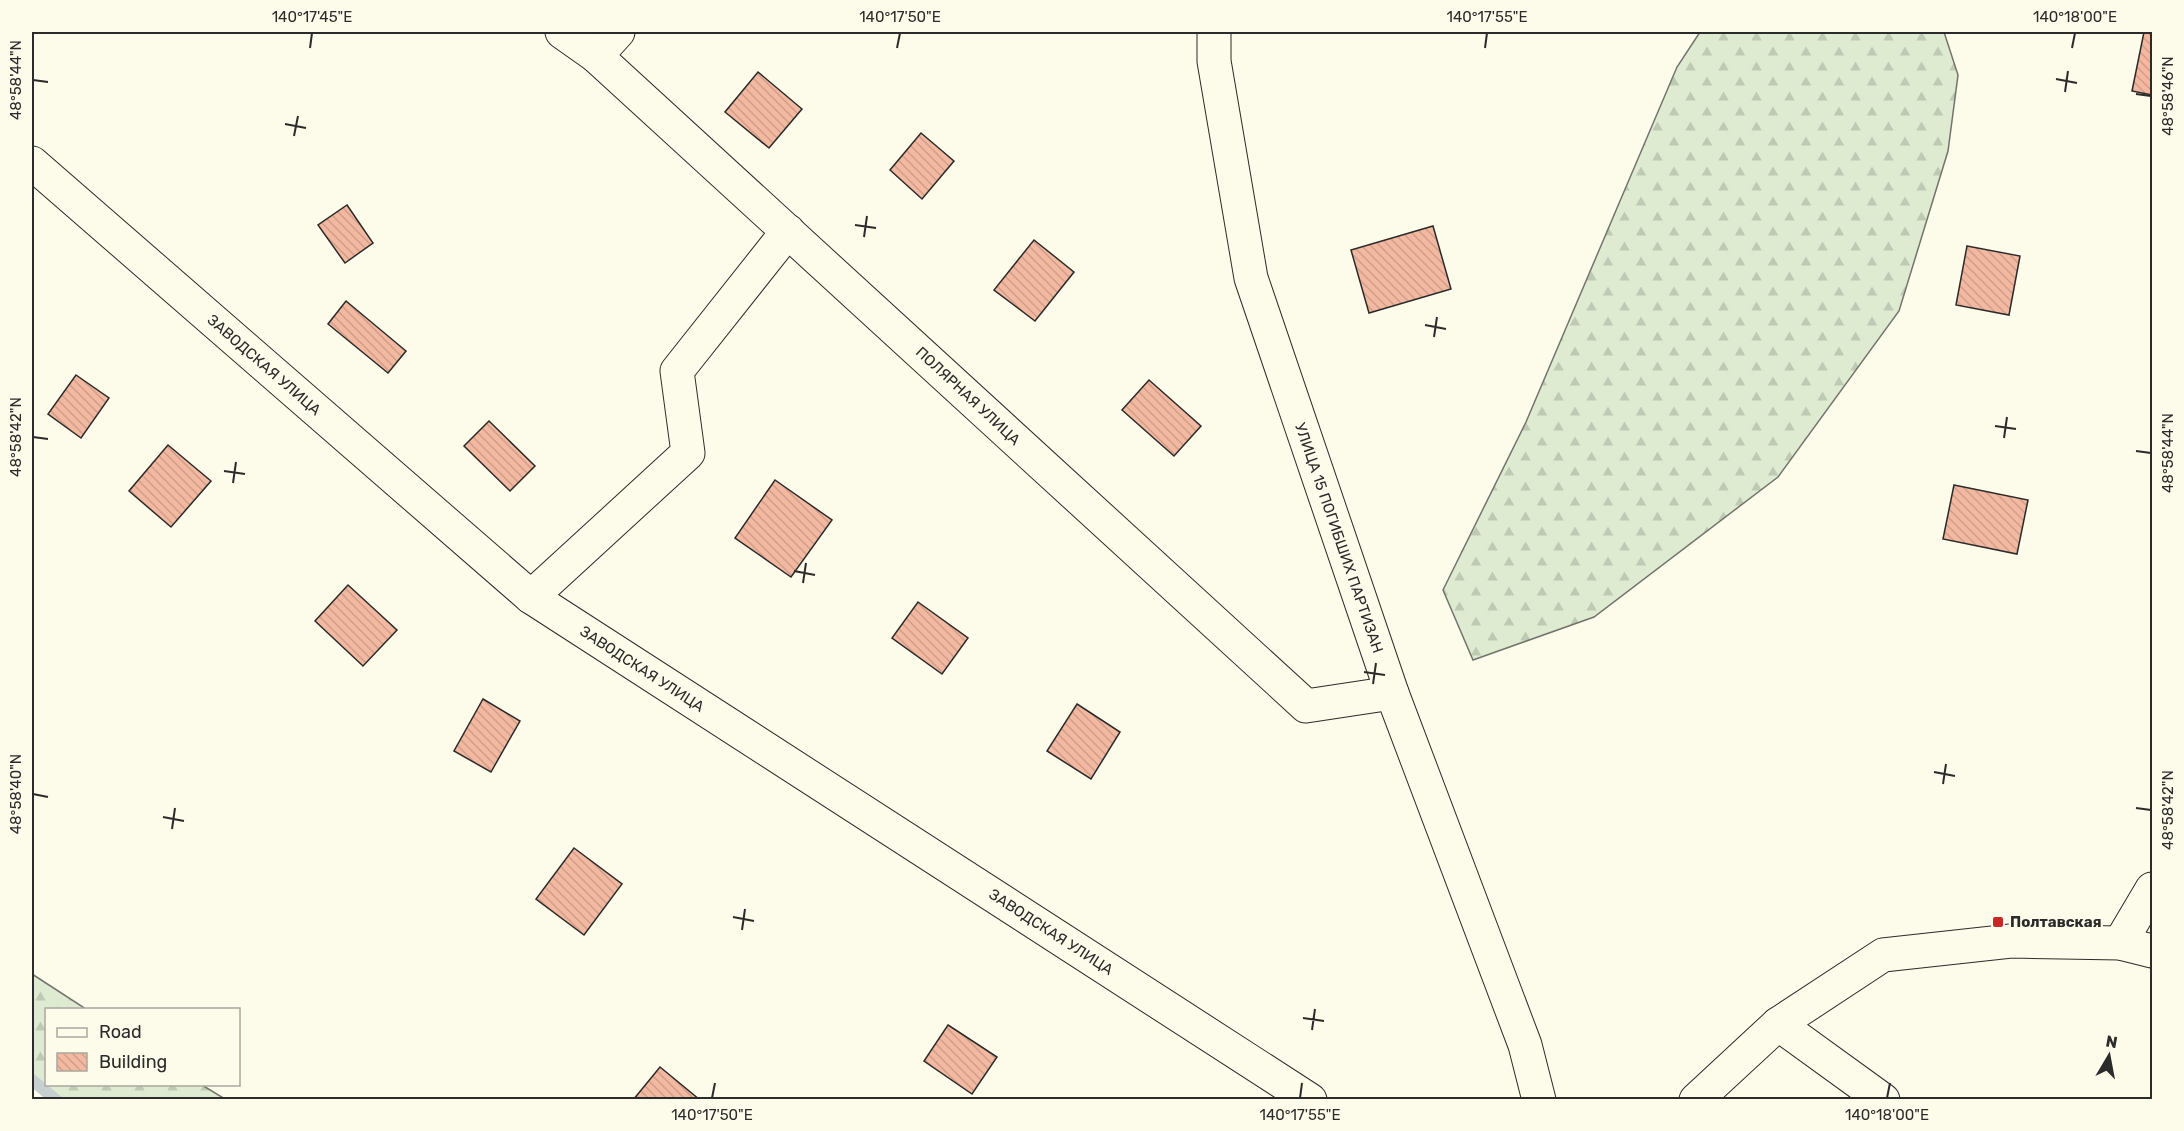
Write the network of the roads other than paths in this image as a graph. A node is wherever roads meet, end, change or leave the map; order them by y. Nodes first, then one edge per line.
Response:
1 (562, 32) edge
2 (618, 32) edge
3 (1214, 32) edge
4 (596, 56) junction
5 (32, 163) edge
6 (788, 231) junction
7 (531, 597) junction
8 (1392, 693) junction
9 (2152, 889) edge
10 (2121, 943) junction
11 (2152, 951) edge
12 (1778, 1024) junction
13 (1310, 1100) edge
14 (1539, 1100) edge
15 (1696, 1100) edge
16 (1883, 1100) edge

1 - 4 street, ПОЛЯРНАЯ УЛИЦА
2 - 4 street
3 - 8 street, УЛИЦА 15 ПОГИБШИХ ПАРТИЗАН
4 - 6 street, ПОЛЯРНАЯ УЛИЦА
5 - 7 street, ЗАВОДСКАЯ УЛИЦА
6 - 7 street
6 - 8 street, ПОЛЯРНАЯ УЛИЦА
7 - 13 street, ЗАВОДСКАЯ УЛИЦА
8 - 14 street, УЛИЦА 15 ПОГИБШИХ ПАРТИЗАН
9 - 10 street
10 - 11 street
10 - 12 street
12 - 15 street
12 - 16 street

